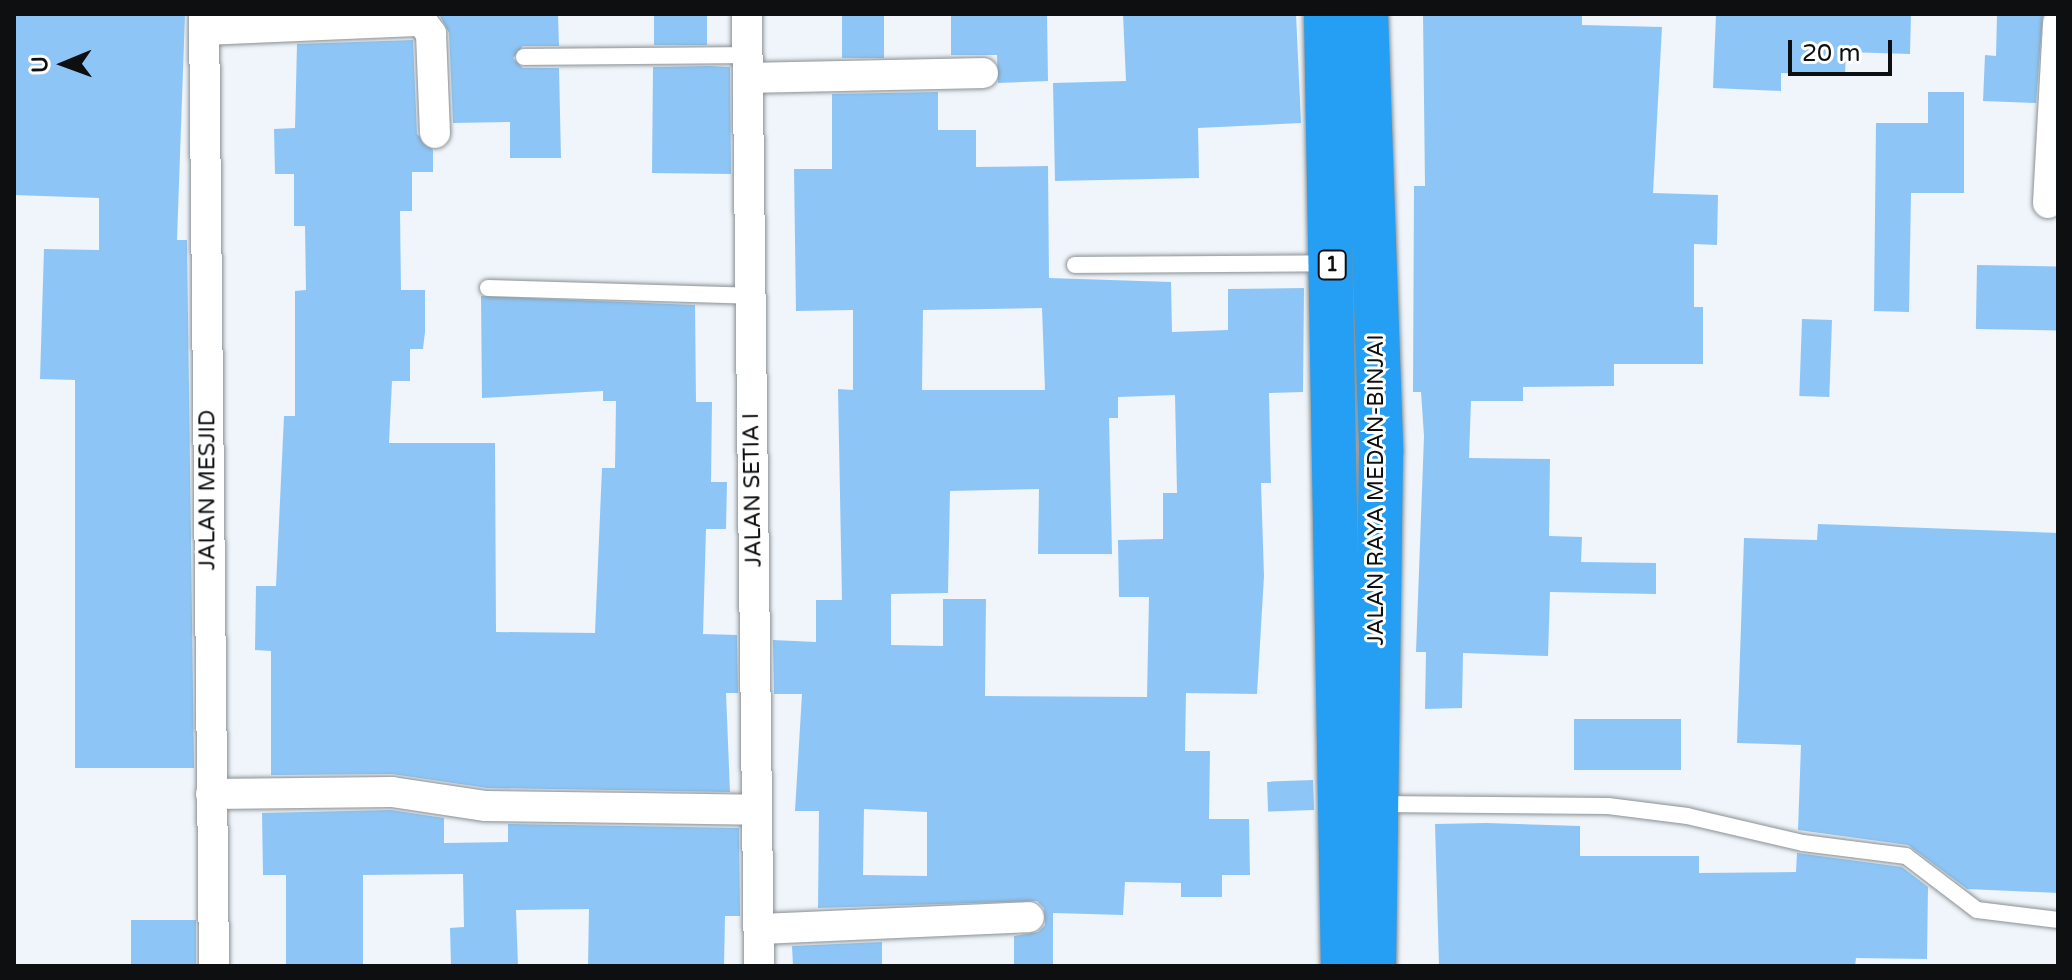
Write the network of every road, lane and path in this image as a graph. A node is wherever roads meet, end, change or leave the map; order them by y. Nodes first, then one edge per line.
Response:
1 (747, 14) edge
2 (1326, 14) edge
3 (1366, 14) edge
4 (204, 22) edge
5 (2058, 23) edge
6 (524, 57) dead end
7 (748, 66) junction
8 (983, 73) dead end
9 (435, 133) dead end
10 (2048, 203) dead end
11 (1332, 263) junction
12 (1075, 265) dead end
13 (488, 288) dead end
14 (751, 296) junction
15 (211, 794) junction
16 (1376, 804) junction
17 (757, 810) junction
18 (1029, 917) dead end
19 (2058, 920) edge
20 (759, 929) junction
21 (214, 966) edge
22 (759, 966) edge
23 (1343, 966) edge
24 (1374, 966) edge

1 - 7 street, JALAN SETIA I
2 - 11 highway, JALAN RAYA MEDAN-BINJAI / 1
3 - 16 highway, JALAN RAYA MEDAN-BINJAI / 1
4 - 9 street
4 - 15 street, JALAN MESJID
5 - 10 street
6 - 7 lane
7 - 8 street
7 - 14 street, JALAN SETIA I
11 - 12 lane
11 - 23 highway, JALAN RAYA MEDAN-BINJAI / 1
13 - 14 lane
14 - 17 street, JALAN SETIA I
15 - 17 street
15 - 21 street, JALAN MESJID
16 - 19 lane
16 - 24 highway, JALAN RAYA MEDAN-BINJAI / 1
17 - 20 street, JALAN SETIA I
18 - 20 street
20 - 22 street, JALAN SETIA I

